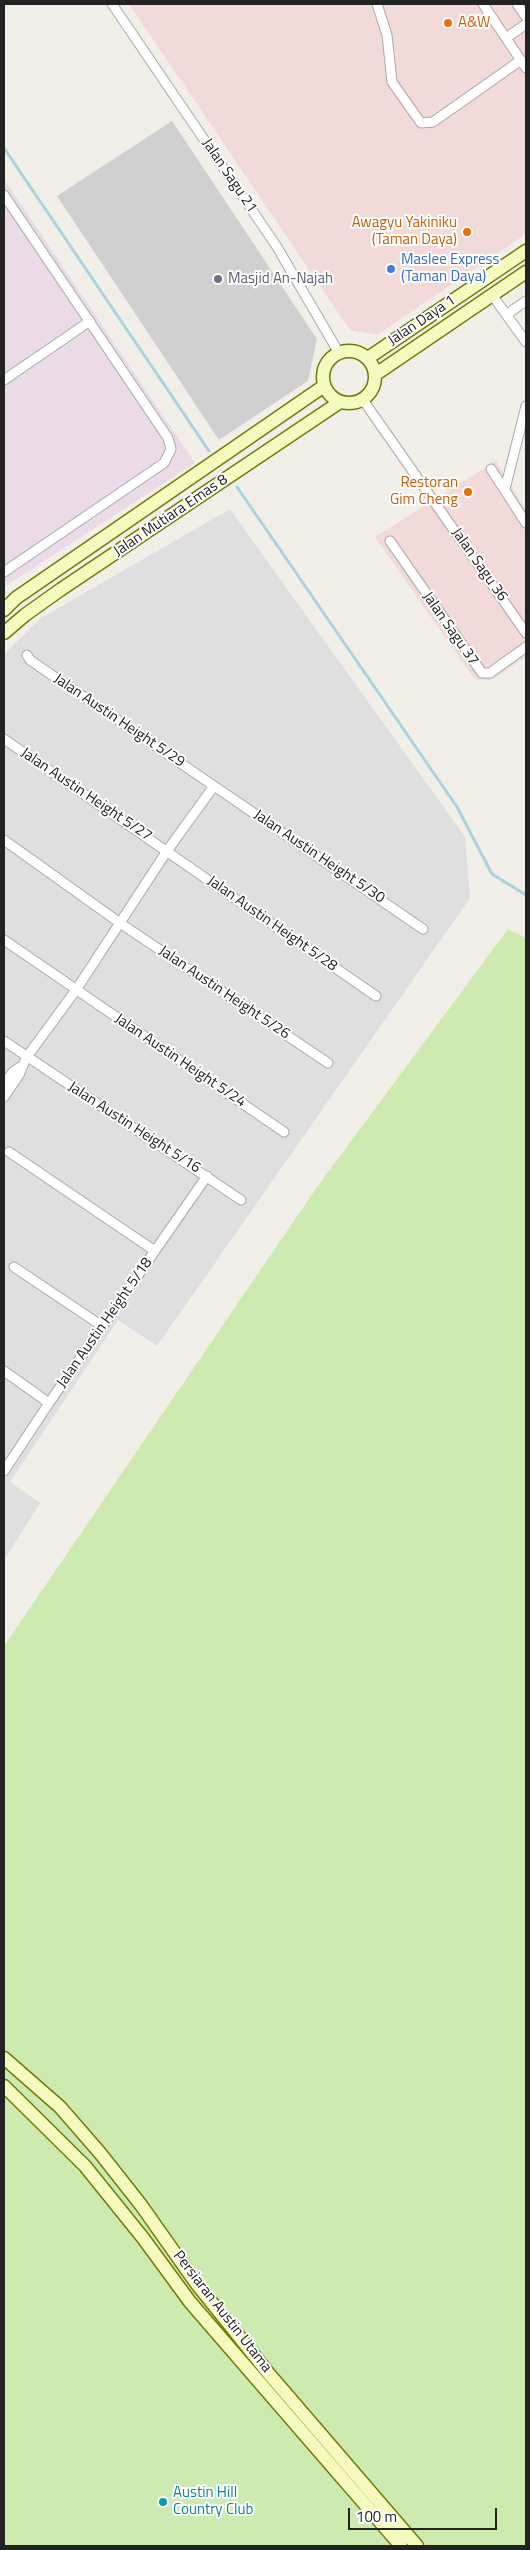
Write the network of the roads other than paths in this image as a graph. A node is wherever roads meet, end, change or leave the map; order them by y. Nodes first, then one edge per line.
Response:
1 (112, 4) edge
2 (377, 4) edge
3 (483, 4) edge
4 (517, 4) edge
5 (526, 17) edge
6 (526, 24) edge
7 (506, 38) junction
8 (524, 64) edge
9 (4, 195) edge
10 (526, 251) edge
11 (526, 272) edge
12 (492, 295) junction
13 (526, 301) edge
14 (507, 314) junction
15 (90, 321) junction
16 (526, 342) edge
17 (338, 353) junction
18 (368, 358) junction
19 (376, 374) junction
20 (4, 380) edge
21 (324, 386) junction
22 (363, 400) junction
23 (340, 402) junction
24 (526, 406) edge
25 (491, 469) dead end
26 (505, 489) junction
27 (526, 523) edge
28 (390, 541) dead end
29 (4, 572) edge
30 (4, 610) edge
31 (526, 632) edge
32 (4, 633) edge
33 (526, 648) edge
34 (27, 655) dead end
35 (4, 739) edge
36 (214, 786) junction
37 (4, 840) edge
38 (167, 851) junction
39 (120, 923) junction
40 (423, 929) dead end
41 (4, 940) edge
42 (76, 990) junction
43 (376, 996) dead end
44 (4, 1041) edge
45 (26, 1058) junction
46 (328, 1063) dead end
47 (20, 1067) junction
48 (4, 1084) edge
49 (4, 1097) edge
50 (284, 1132) dead end
51 (9, 1152) dead end
52 (208, 1176) junction
53 (241, 1200) dead end
54 (155, 1251) junction
55 (14, 1267) dead end
56 (102, 1326) junction
57 (4, 1371) edge
58 (49, 1403) junction
59 (4, 1472) edge
60 (4, 2058) edge
61 (4, 2086) edge
62 (401, 2546) edge
63 (416, 2546) edge

1 - 17 street, Jalan Sagu 21
2 - 8 street
3 - 7 street
4 - 5 street
6 - 7 street
7 - 8 street
9 - 15 street
10 - 18 main road, Jalan Daya 1
11 - 12 main road, Jalan Daya 1
12 - 14 street
12 - 19 main road, Jalan Daya 1
13 - 14 street
14 - 16 street
15 - 20 street
15 - 29 street
17 - 18 main road
17 - 21 main road
18 - 19 main road
19 - 22 main road
21 - 23 main road
21 - 30 main road, Jalan Mutiara Emas 8
22 - 23 main road
22 - 31 street, Jalan Sagu 36
23 - 32 main road, Jalan Mutiara Emas 8
24 - 26 street
25 - 26 street
26 - 27 street
28 - 33 street, Jalan Sagu 37
34 - 36 street, Jalan Austin Height 5/29
35 - 38 street, Jalan Austin Height 5/27
36 - 38 street
36 - 40 street, Jalan Austin Height 5/30
37 - 39 street, Jalan Austin Height 5/26
38 - 39 street
38 - 43 street, Jalan Austin Height 5/28
39 - 42 street
39 - 46 street, Jalan Austin Height 5/26
41 - 42 street, Jalan Austin Height 5/24
42 - 45 street
42 - 50 street, Jalan Austin Height 5/24
44 - 45 street, Jalan Austin Height 5/16
45 - 47 street
45 - 52 street, Jalan Austin Height 5/16
47 - 48 street
47 - 49 street
51 - 54 street
52 - 53 street, Jalan Austin Height 5/16
52 - 54 street, Jalan Austin Height 5/18
54 - 56 street, Jalan Austin Height 5/18
55 - 56 street
56 - 58 street, Jalan Austin Height 5/18
57 - 58 street
58 - 59 street, Jalan Austin Height 5/18
60 - 63 main road, Persiaran Austin Utama
61 - 62 main road, Persiaran Austin Utama

